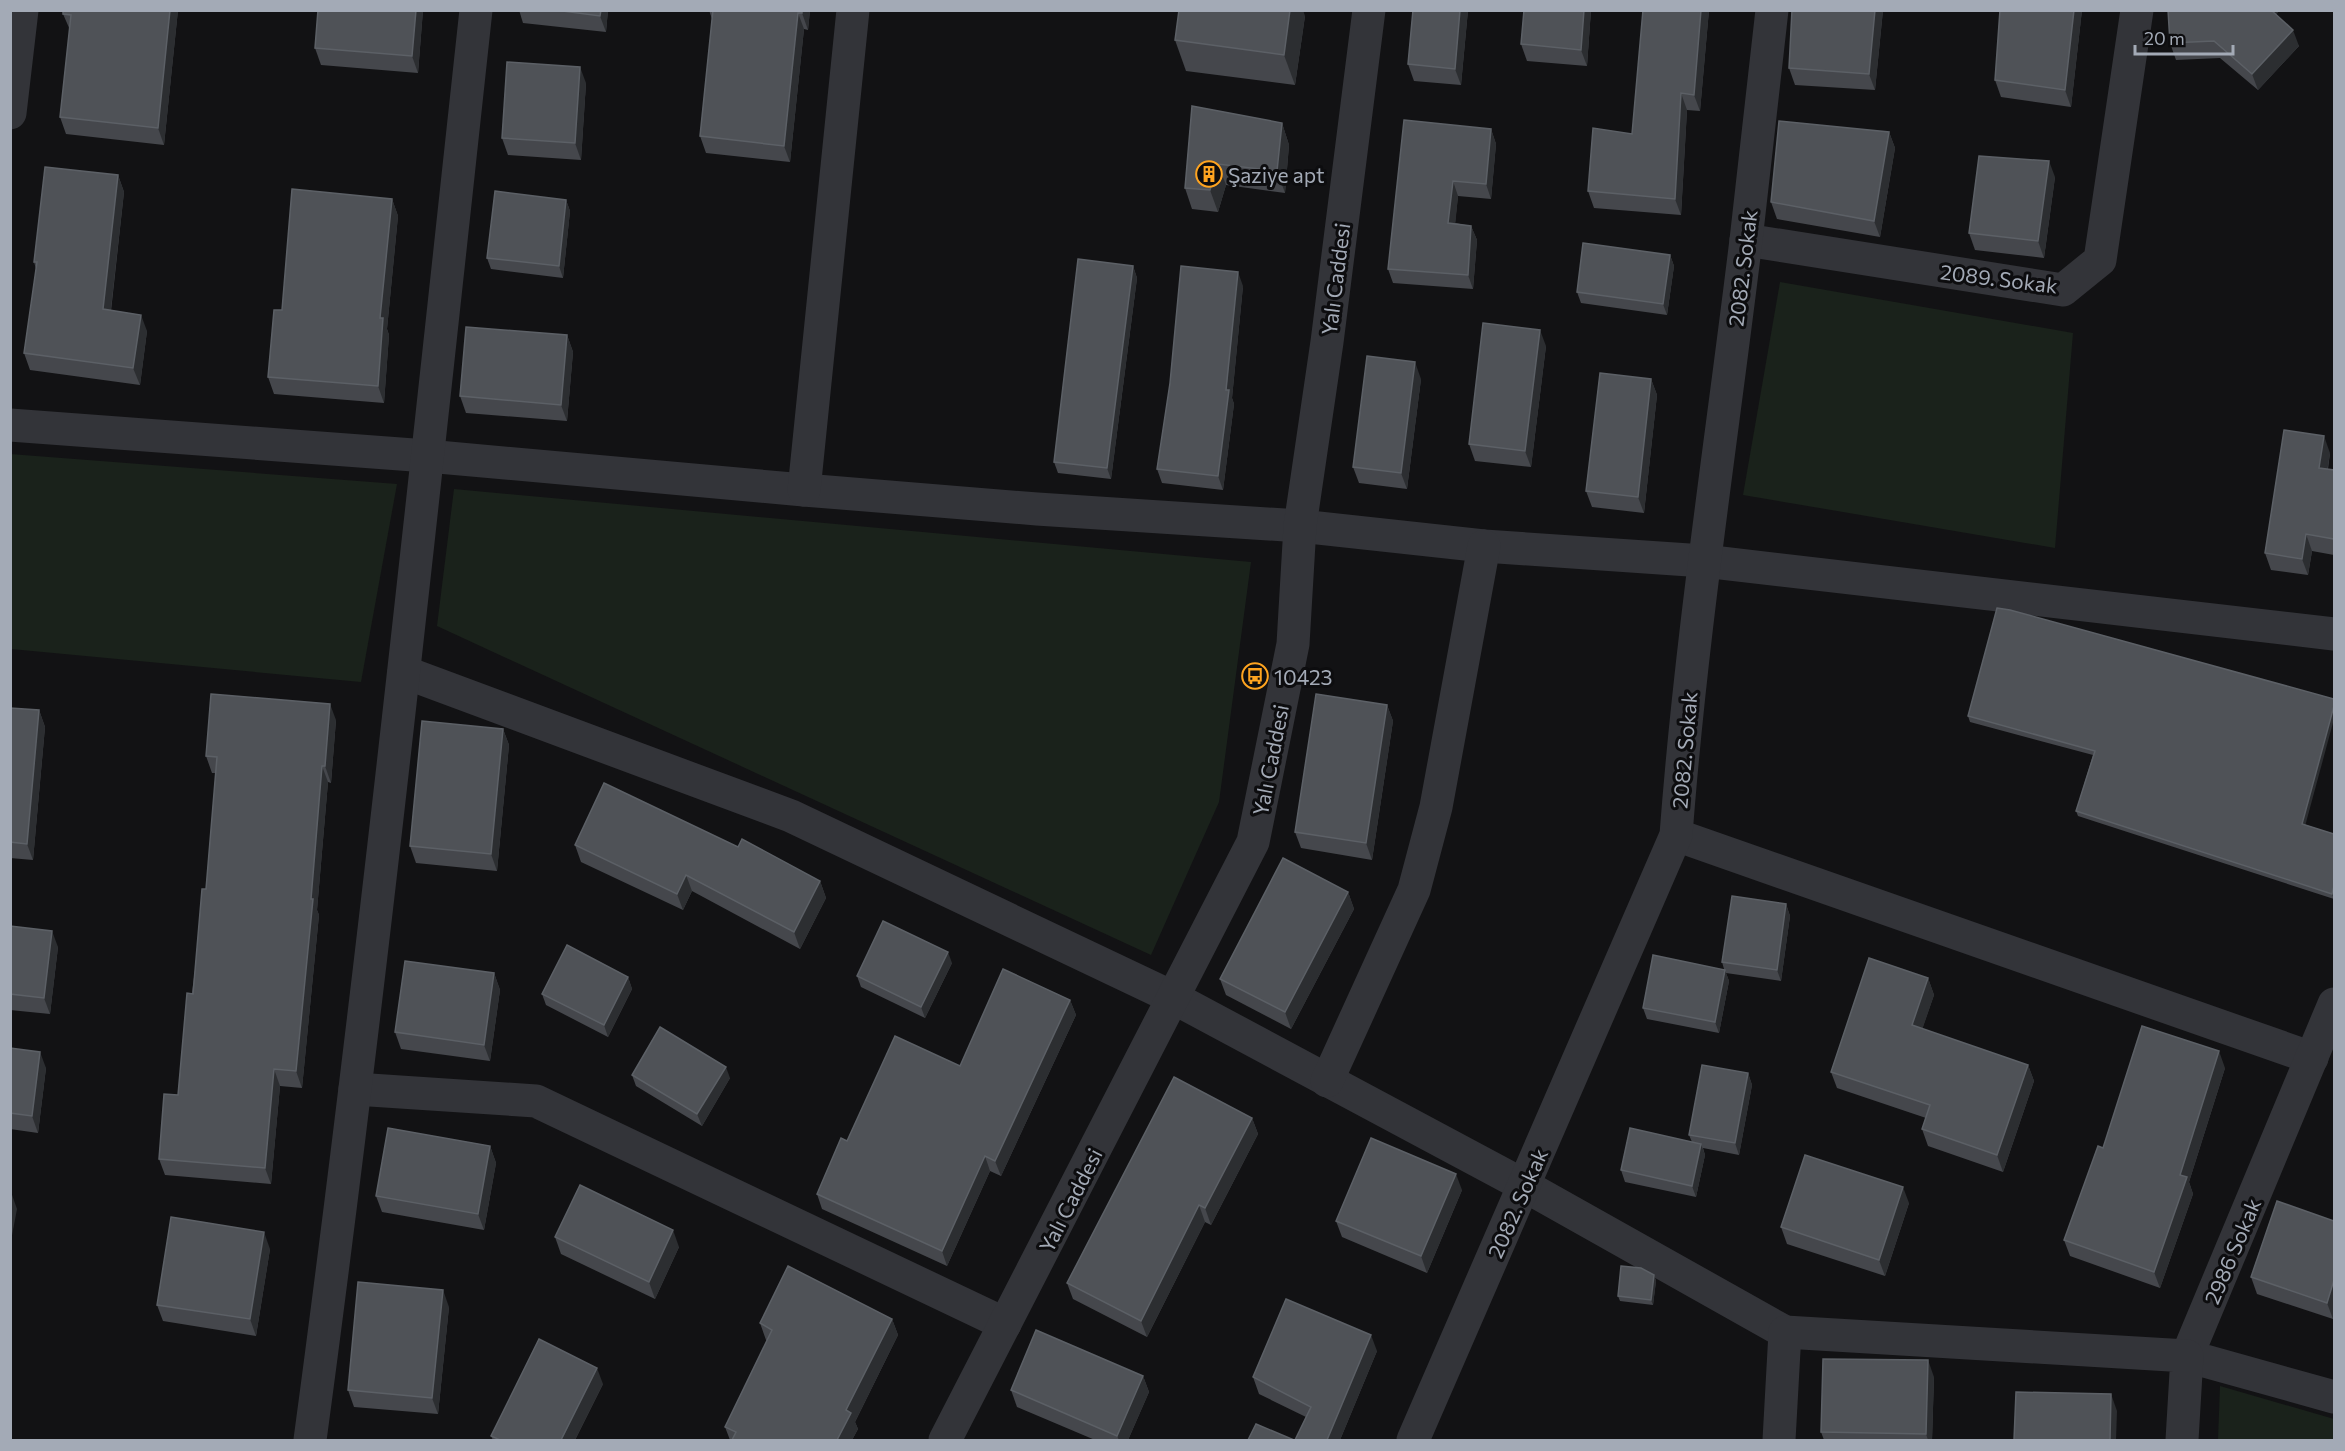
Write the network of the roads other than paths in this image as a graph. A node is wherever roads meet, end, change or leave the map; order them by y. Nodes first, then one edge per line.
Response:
1 (22, 10) edge
2 (476, 10) edge
3 (853, 10) edge
4 (1369, 10) edge
5 (1772, 10) edge
6 (2137, 10) edge
7 (10, 113) edge
8 (1746, 240) junction
9 (10, 425) edge
10 (427, 456) junction
11 (804, 490) junction
12 (1300, 526) junction
13 (1484, 546) junction
14 (1704, 561) junction
15 (2334, 634) edge
16 (404, 672) junction
17 (1676, 835) junction
18 (1174, 998) junction
19 (2334, 1004) edge
20 (2312, 1058) junction
21 (1327, 1081) junction
22 (355, 1089) junction
23 (1525, 1186) junction
24 (1005, 1324) junction
25 (1785, 1332) junction
26 (2187, 1356) junction
27 (2334, 1397) edge
28 (310, 1440) edge
29 (945, 1440) edge
30 (1413, 1440) edge
31 (1779, 1440) edge
32 (2182, 1440) edge

1 - 7 street
2 - 10 street
3 - 11 street
4 - 12 street, Yalı Caddesi
5 - 8 street, 2082. Sokak
6 - 8 street, 2089. Sokak
8 - 14 street, 2082. Sokak
9 - 10 street
10 - 11 street
10 - 16 street
11 - 12 street
12 - 13 street
12 - 18 street, Yalı Caddesi
13 - 14 street
13 - 21 street
14 - 15 street
14 - 17 street, 2082. Sokak
16 - 18 street
16 - 22 street
17 - 20 street
17 - 23 street, 2082. Sokak
18 - 21 street
18 - 24 street, Yalı Caddesi
19 - 20 street, 2986 Sokak
20 - 26 street, 2986 Sokak
21 - 23 street
22 - 24 street
22 - 28 street
23 - 25 street
23 - 30 street, 2082. Sokak
24 - 29 street, Yalı Caddesi
25 - 26 street
25 - 31 street
26 - 27 street
26 - 32 street, 2986 Sokak

